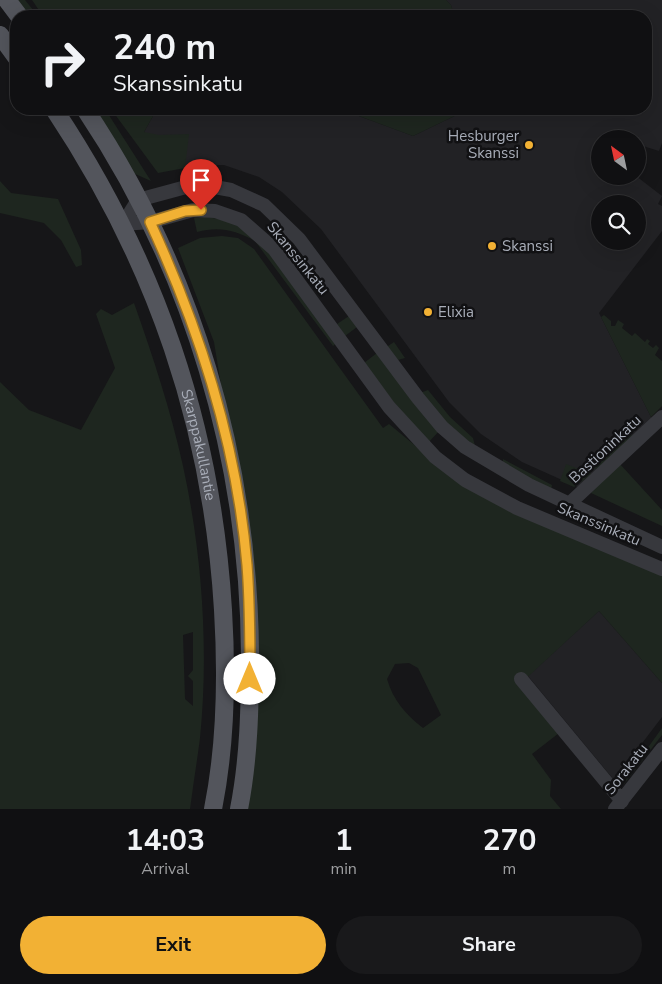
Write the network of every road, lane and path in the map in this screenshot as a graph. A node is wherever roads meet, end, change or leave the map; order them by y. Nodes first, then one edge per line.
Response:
1 (0, 35) edge
2 (10, 49) edge
3 (58, 115) edge
4 (88, 115) edge
5 (138, 200) junction
6 (150, 222) junction
7 (123, 224) junction
8 (662, 417) edge
9 (569, 504) junction
10 (662, 547) edge
11 (662, 568) edge
12 (521, 679) dead end
13 (662, 749) edge
14 (619, 805) edge
15 (213, 809) edge
16 (239, 809) edge

1 - 2 main road
3 - 7 main road, Skarppakullantie
4 - 5 main road, Skarppakullantie
5 - 6 main road, Skarppakullantie
5 - 7 street
5 - 9 street, Skanssinkatu
6 - 7 street, Skanssinkatu
6 - 11 street, Skanssinkatu
6 - 16 main road, Skarppakullantie
7 - 15 main road, Skarppakullantie
8 - 9 street, Bastioninkatu
9 - 10 street, Skanssinkatu
12 - 14 street
13 - 14 street, Sorakatu

